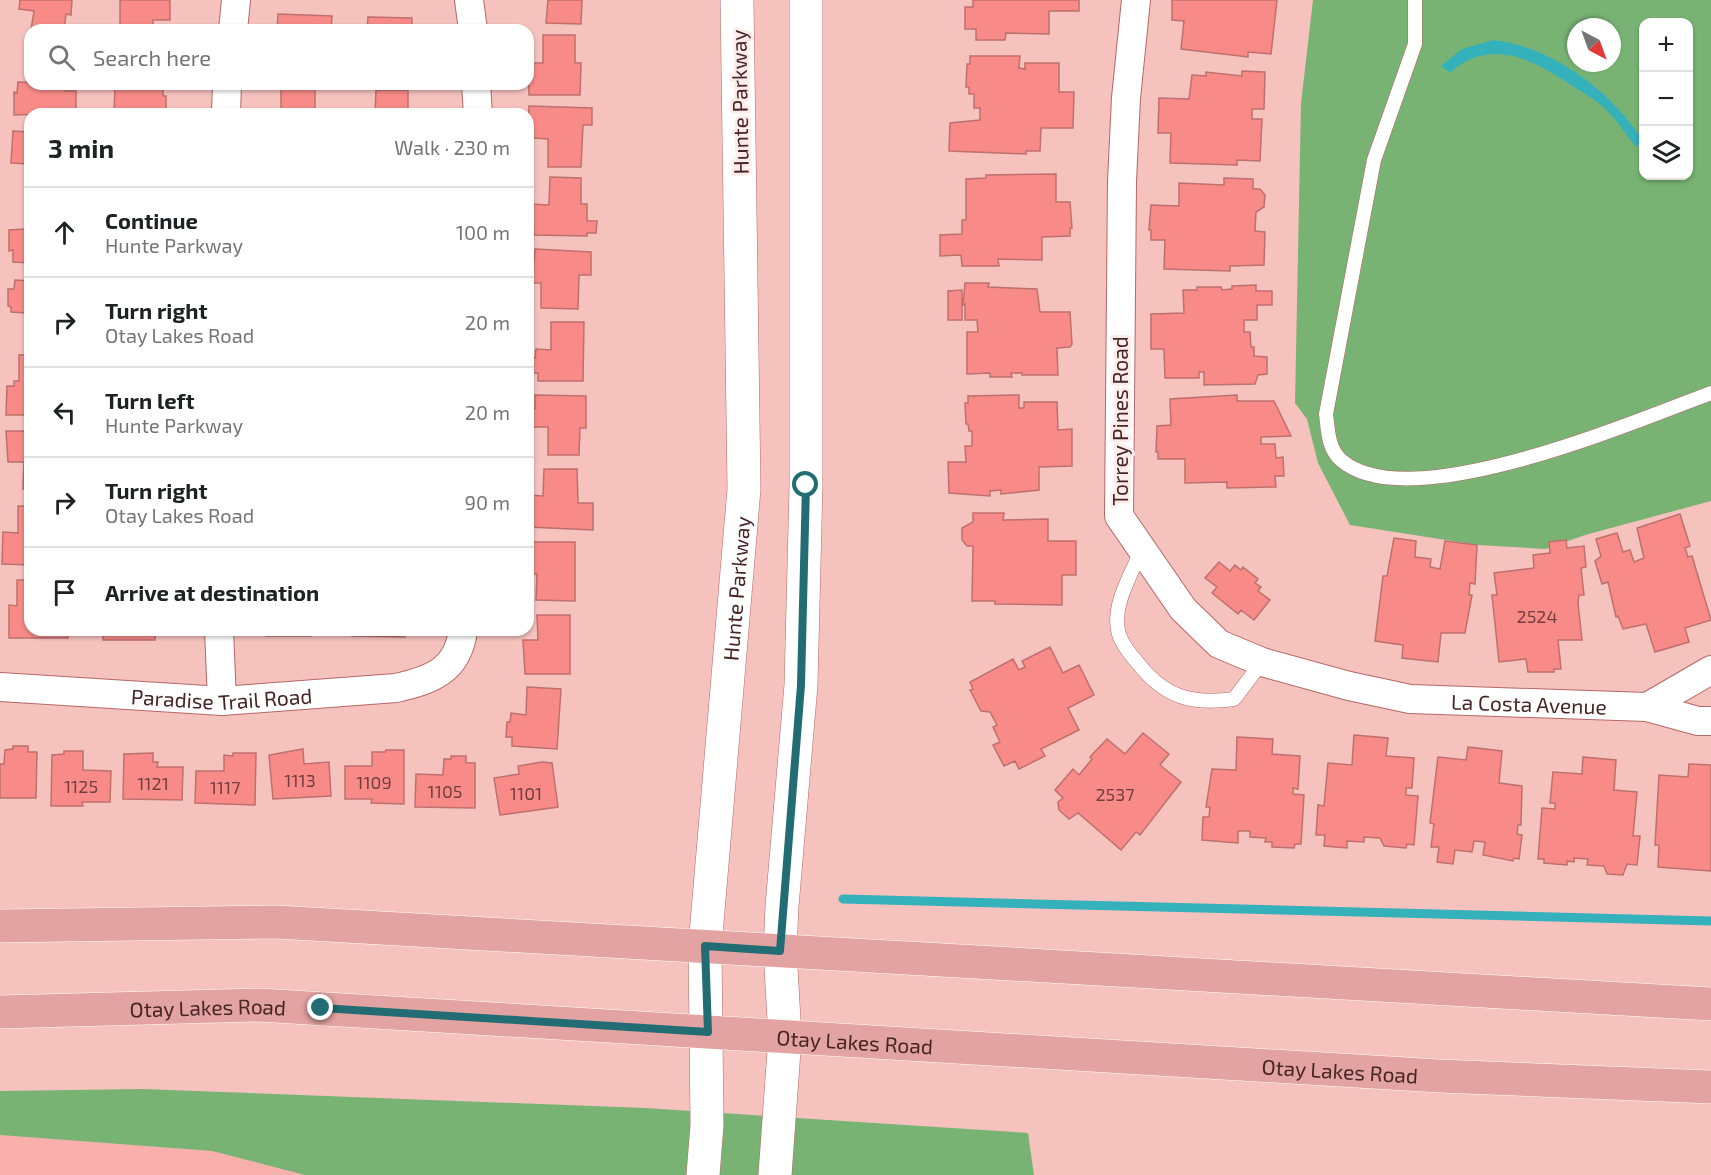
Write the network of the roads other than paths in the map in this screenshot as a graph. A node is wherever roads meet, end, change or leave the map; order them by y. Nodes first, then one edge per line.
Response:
1 (236, 0) edge
2 (469, 0) edge
3 (737, 0) edge
4 (806, 0) edge
5 (1136, 0) edge
6 (1414, 0) edge
7 (234, 24) edge
8 (472, 24) edge
9 (227, 90) edge
10 (476, 90) edge
11 (226, 108) edge
12 (478, 108) edge
13 (1711, 393) edge
14 (1141, 551) junction
15 (219, 636) edge
16 (461, 636) edge
17 (1262, 662) junction
18 (1711, 670) edge
19 (0, 687) edge
20 (1410, 699) joint
21 (222, 701) junction
22 (1647, 707) junction
23 (1711, 721) edge
24 (0, 926) edge
25 (705, 946) junction
26 (780, 951) junction
27 (1711, 1004) edge
28 (0, 1012) edge
29 (708, 1032) junction
30 (785, 1037) junction
31 (1711, 1087) edge
32 (703, 1175) edge
33 (775, 1175) edge

1 - 7 street
2 - 8 street
3 - 25 main road, Hunte Parkway
4 - 26 main road
5 - 14 street, Torrey Pines Road
6 - 13 lane
9 - 11 street
10 - 12 street
14 - 17 street, Torrey Pines Road
14 - 17 lane
15 - 21 street
16 - 21 street, Paradise Trail Road
17 - 20 street, Torrey Pines Road
18 - 22 street
19 - 21 street, Paradise Trail Road
20 - 22 street, La Costa Avenue
22 - 23 street, La Costa Avenue
24 - 25 main road
25 - 26 main road
25 - 29 main road, Hunte Parkway
26 - 27 main road
26 - 30 main road
28 - 29 main road, Otay Lakes Road
29 - 30 main road, Otay Lakes Road
29 - 32 main road, Hunte Parkway
30 - 31 main road, Otay Lakes Road
30 - 33 main road

